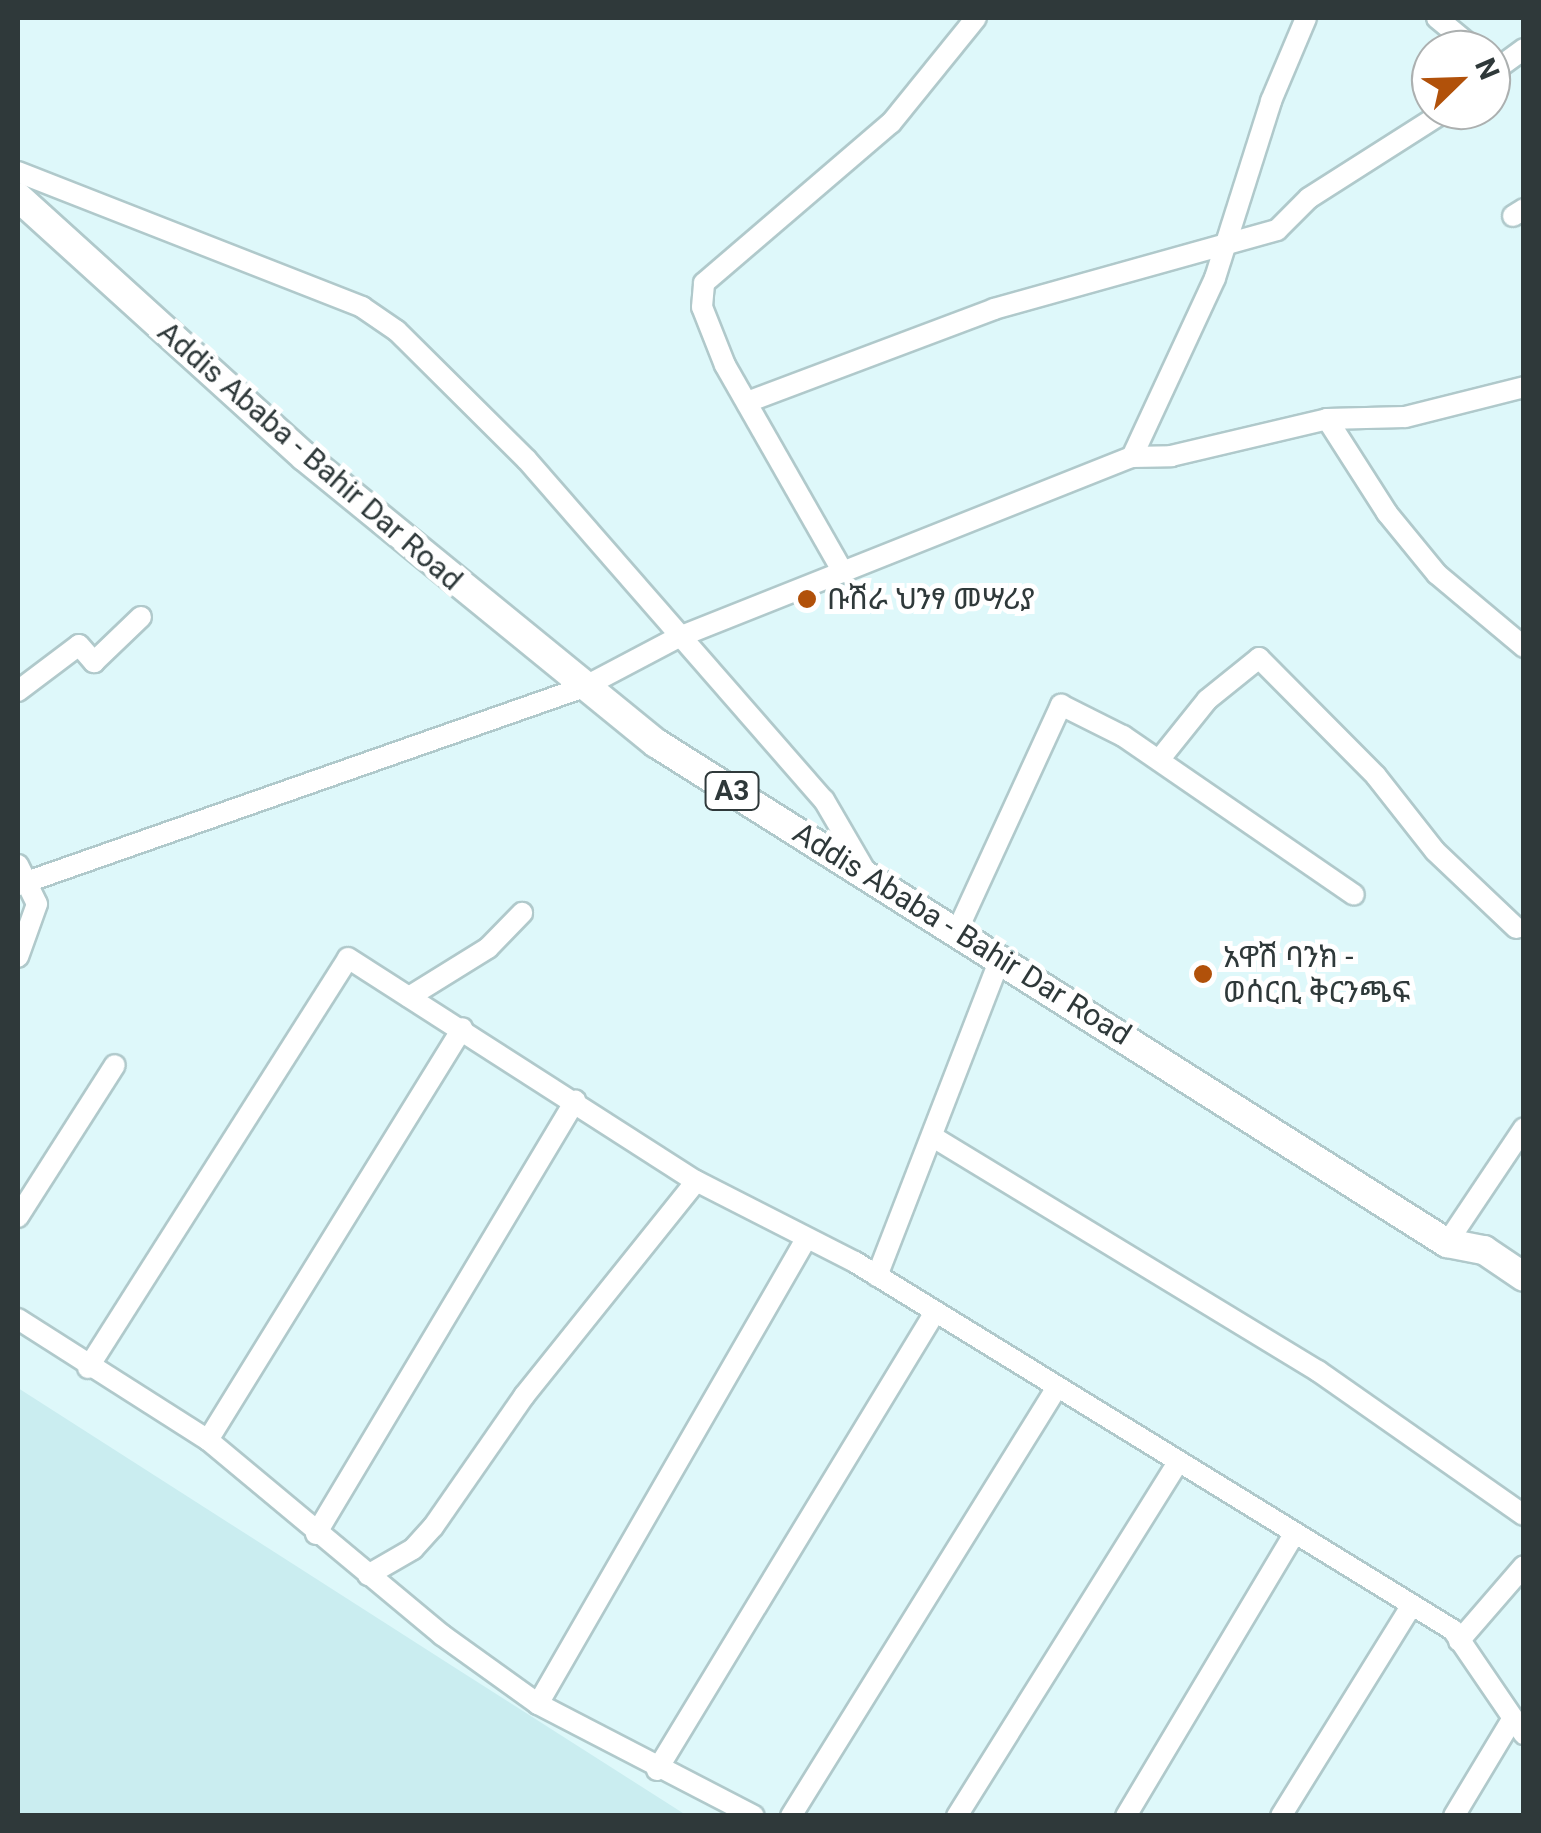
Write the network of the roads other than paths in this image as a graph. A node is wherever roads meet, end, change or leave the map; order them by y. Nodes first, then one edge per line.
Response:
1 (976, 18) edge
2 (1306, 18) edge
3 (1416, 130) edge
4 (18, 172) edge
5 (18, 198) edge
6 (1226, 246) junction
7 (1524, 387) edge
8 (747, 402) junction
9 (1327, 419) junction
10 (1132, 456) junction
11 (843, 572) junction
12 (140, 618) dead end
13 (678, 637) junction
14 (1524, 647) edge
15 (584, 688) junction
16 (18, 692) edge
17 (1158, 760) junction
18 (867, 874) junction
19 (21, 878) edge
20 (1354, 895) dead end
21 (522, 912) dead end
22 (1521, 926) edge
23 (958, 929) junction
24 (1001, 956) junction
25 (18, 957) edge
26 (409, 997) junction
27 (462, 1028) junction
28 (114, 1065) dead end
29 (575, 1101) junction
30 (1524, 1128) edge
31 (933, 1136) junction
32 (1524, 1159) edge
33 (1492, 1173) junction
34 (696, 1181) junction
35 (18, 1218) edge
36 (806, 1239) junction
37 (1447, 1243) junction
38 (878, 1276) junction
39 (1524, 1276) edge
40 (935, 1312) junction
41 (18, 1319) edge
42 (88, 1368) junction
43 (1056, 1388) junction
44 (208, 1440) junction
45 (1178, 1464) junction
46 (1524, 1515) edge
47 (316, 1534) junction
48 (1294, 1534) junction
49 (1524, 1566) edge
50 (368, 1575) junction
51 (1412, 1605) junction
52 (1459, 1641) junction
53 (538, 1704) junction
54 (1518, 1726) edge
55 (657, 1770) junction
56 (754, 1816) edge
57 (791, 1816) edge
58 (957, 1816) edge
59 (1126, 1816) edge
60 (1281, 1816) edge
61 (1454, 1816) edge

1 - 8 street
2 - 6 street
3 - 6 street
4 - 13 street
5 - 15 highway, Addis Ababa - Bahir Dar Road / A3
6 - 8 street
6 - 10 street
7 - 9 street
8 - 11 street
9 - 10 street
9 - 14 street
10 - 11 street
11 - 13 street
12 - 16 street
13 - 15 street
13 - 18 street
15 - 18 highway, Addis Ababa - Bahir Dar Road / A3
15 - 19 street
17 - 20 street
17 - 22 street
17 - 23 street
18 - 23 highway, Addis Ababa - Bahir Dar Road / A3
19 - 25 street
21 - 26 street
23 - 24 highway, Addis Ababa - Bahir Dar Road / A3
24 - 31 street
24 - 37 highway, Addis Ababa - Bahir Dar Road / A3
26 - 27 street
26 - 42 street
27 - 29 street
27 - 44 street
28 - 35 street
29 - 34 street
29 - 47 street
30 - 33 street
31 - 38 street
31 - 46 street
32 - 33 street
33 - 37 street
34 - 36 street
34 - 50 street
36 - 38 street
36 - 53 street
37 - 39 highway, Addis Ababa - Bahir Dar Road / A3
38 - 40 street
40 - 43 street
40 - 55 street
41 - 42 street
42 - 44 street
43 - 45 street
43 - 57 street
44 - 47 street
45 - 48 street
45 - 58 street
47 - 50 street
48 - 51 street
48 - 59 street
49 - 52 street
50 - 53 street
51 - 52 street
51 - 60 street
52 - 54 street
53 - 55 street
54 - 61 street
55 - 56 street

